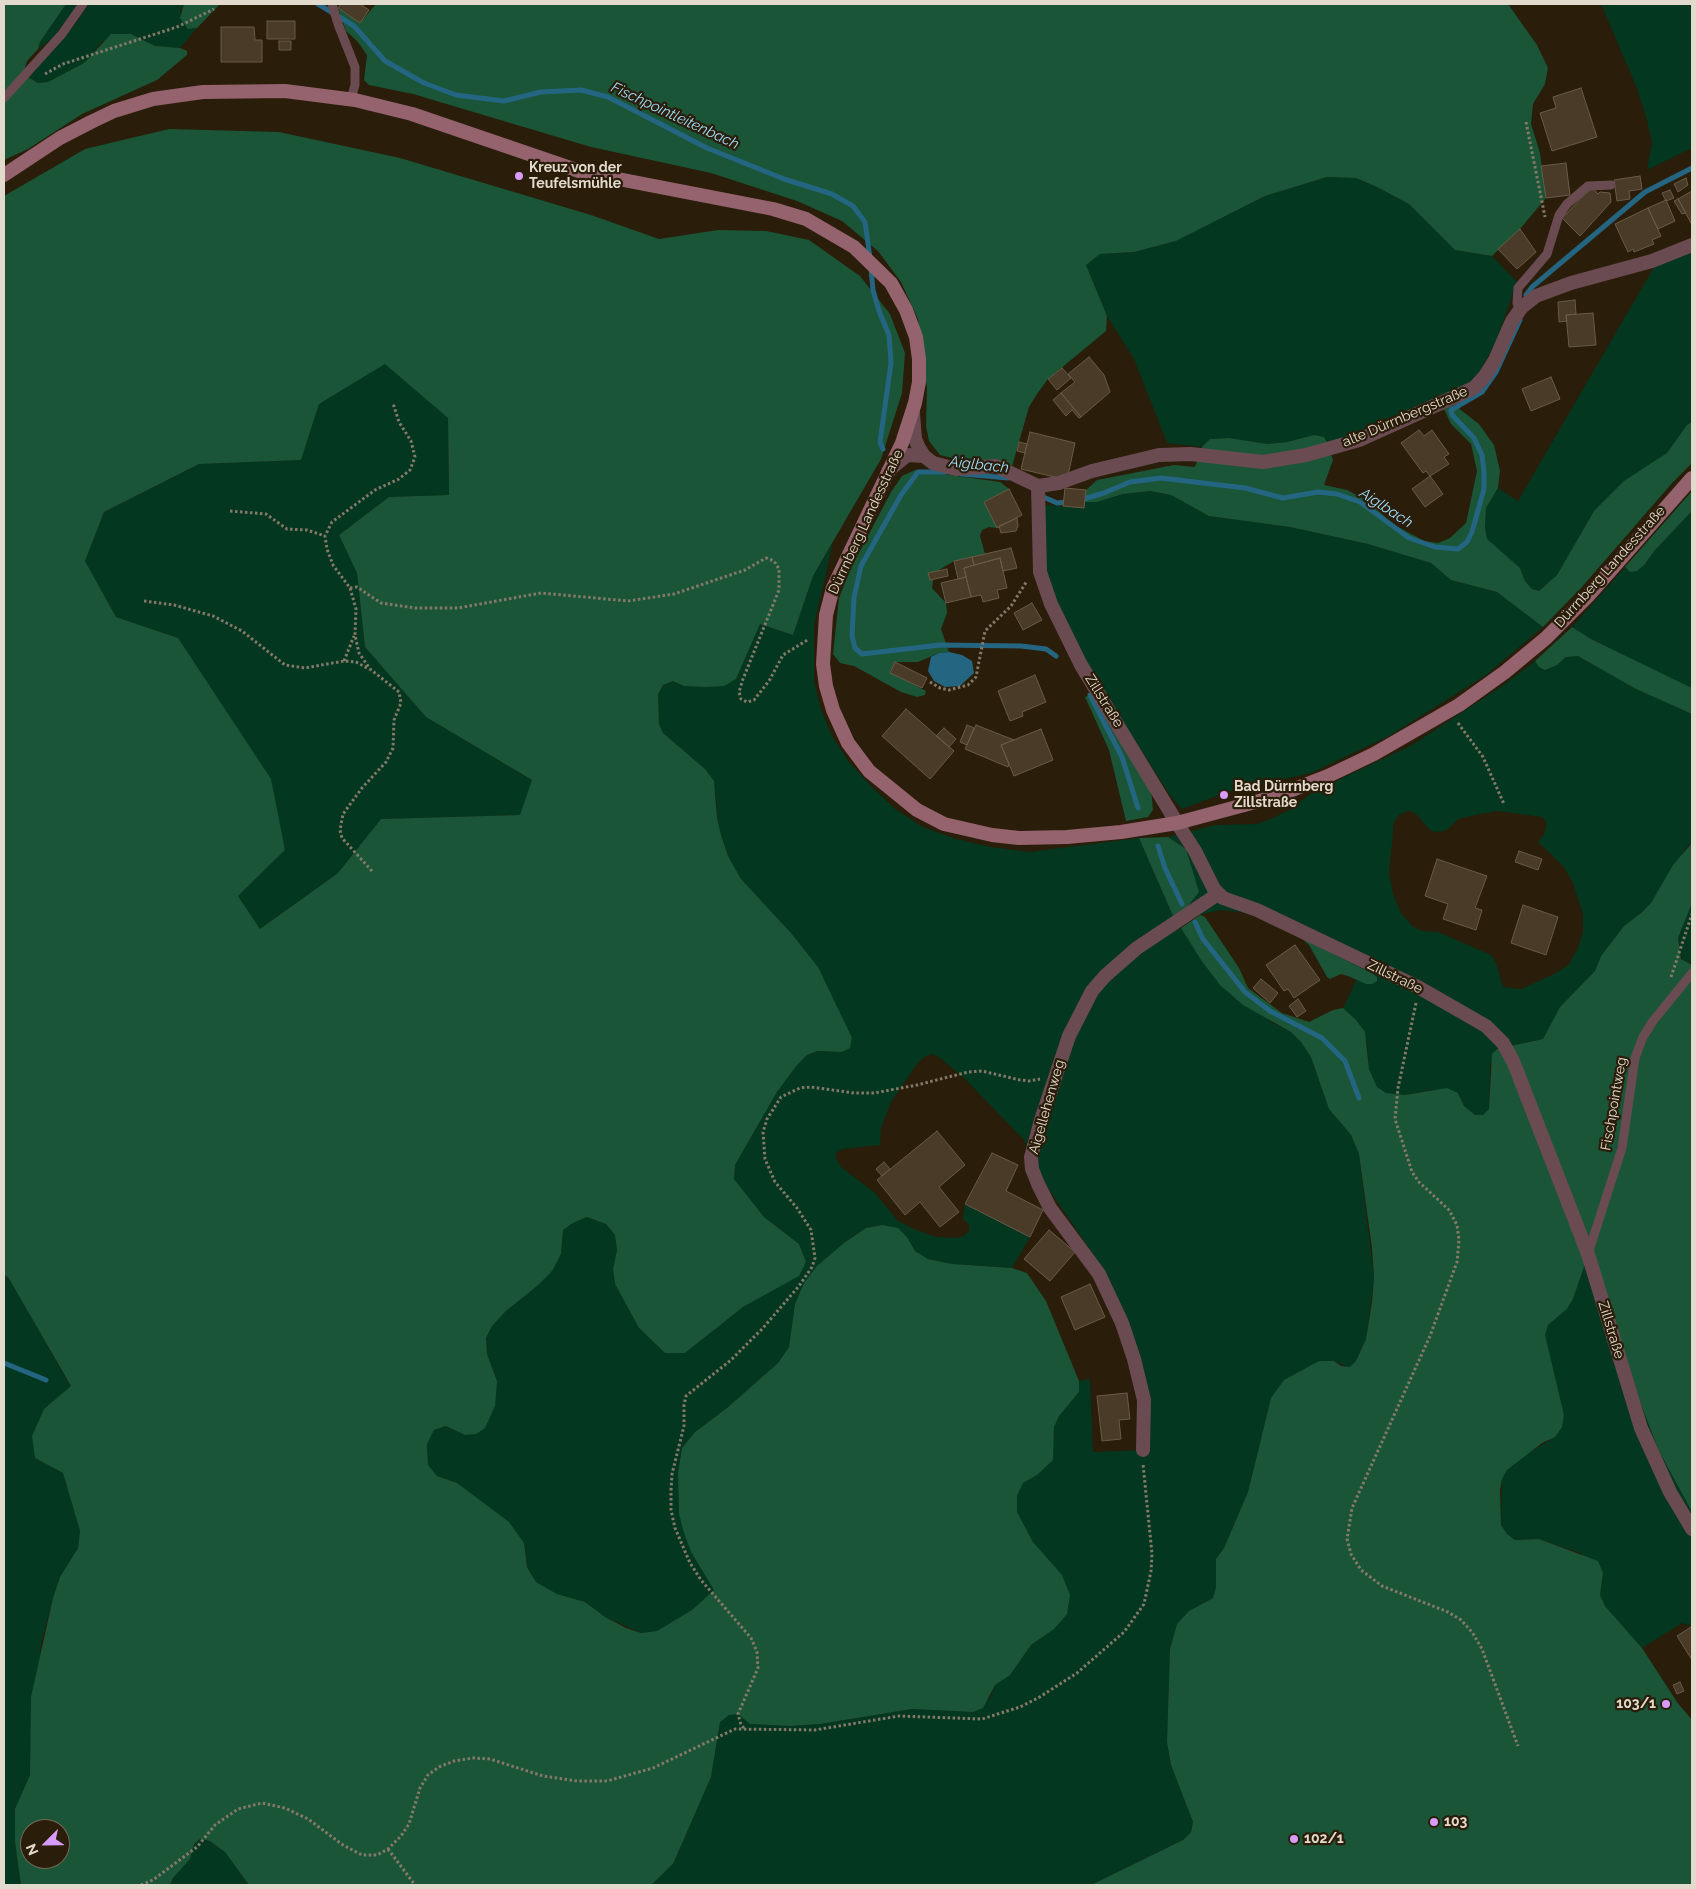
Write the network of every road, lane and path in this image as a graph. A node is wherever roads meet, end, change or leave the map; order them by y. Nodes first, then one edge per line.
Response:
1 (83, 4) edge
2 (332, 5) edge
3 (214, 9) dead end
4 (38, 78) dead end
5 (4, 98) edge
6 (351, 99) junction
7 (1526, 122) dead end
8 (4, 175) edge
9 (1611, 185) dead end
10 (1552, 239) junction
11 (1692, 245) edge
12 (1520, 310) junction
13 (393, 403) dead end
14 (913, 413) junction
15 (924, 456) junction
16 (889, 470) junction
17 (1692, 478) edge
18 (1038, 487) junction
19 (230, 511) dead end
20 (325, 536) junction
21 (1030, 578) dead end
22 (350, 588) junction
23 (144, 601) dead end
24 (354, 635) junction
25 (824, 638) junction
26 (344, 661) junction
27 (370, 669) junction
28 (930, 682) dead end
29 (1448, 711) junction
30 (1504, 804) dead end
31 (1177, 823) junction
32 (372, 871) dead end
33 (1218, 894) junction
34 (1692, 914) edge
35 (1692, 973) edge
36 (1669, 982) dead end
37 (1418, 988) junction
38 (1058, 1068) junction
39 (1588, 1254) junction
40 (1143, 1450) joint
41 (1692, 1529) edge
42 (746, 1728) junction
43 (1518, 1746) dead end
44 (388, 1849) junction
45 (141, 1885) edge
46 (415, 1885) edge

1 - 5 lane
2 - 6 lane
3 - 4 path
6 - 8 main road, Dürrnberg Landesstraße
6 - 14 main road, Dürrnberg Landesstraße
7 - 10 path
9 - 10 lane
10 - 12 lane
11 - 12 street, alte Dürrnbergstraße
12 - 18 street, alte Dürrnbergstraße
13 - 20 path
14 - 15 street
14 - 16 main road, Dürrnberg Landesstraße
15 - 16 street
15 - 18 street
16 - 25 main road, Dürrnberg Landesstraße
17 - 29 main road, Dürrnberg Landesstraße
18 - 31 street, Zillstraße
19 - 20 path
20 - 22 path
21 - 28 path
22 - 24 path
22 - 25 path
23 - 26 path
24 - 26 path
24 - 27 path
25 - 31 main road, Dürrnberg Landesstraße
26 - 27 path
27 - 32 path
29 - 30 path
29 - 31 main road, Dürrnberg Landesstraße
31 - 33 street, Zillstraße
33 - 37 street, Zillstraße
33 - 38 street, Aigellehenweg
34 - 36 path
35 - 39 lane, Fischpointweg
37 - 39 street, Zillstraße
37 - 43 path
38 - 40 street, Aigellehenweg
38 - 42 path
39 - 41 street, Zillstraße
40 - 42 path
42 - 44 path
44 - 45 path
44 - 46 path

